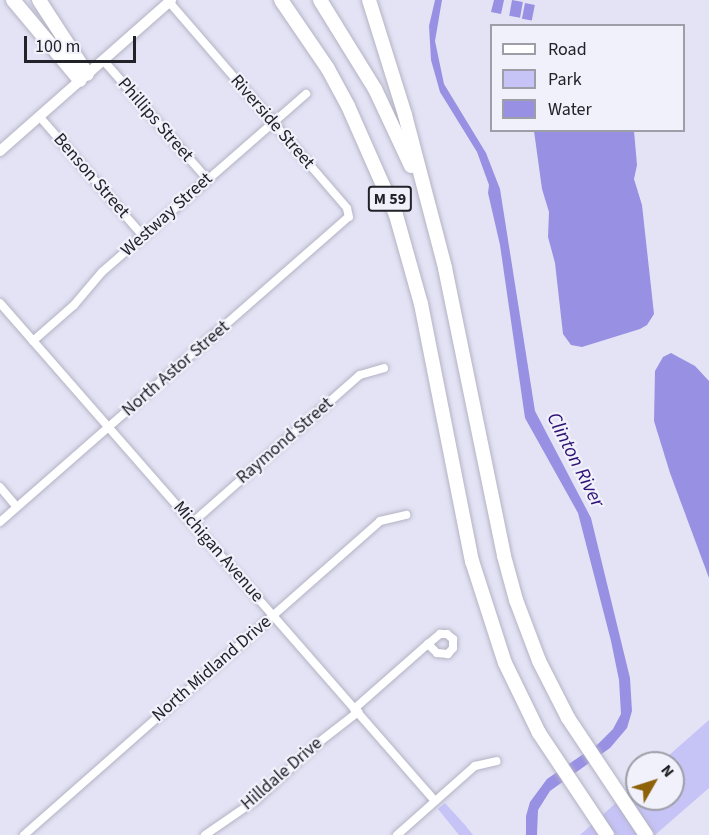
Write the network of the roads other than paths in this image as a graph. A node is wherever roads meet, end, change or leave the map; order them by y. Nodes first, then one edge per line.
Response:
1 (14, 0) edge
2 (39, 0) edge
3 (280, 0) edge
4 (320, 0) edge
5 (369, 0) edge
6 (170, 1) edge
7 (103, 60) junction
8 (83, 77) junction
9 (306, 94) dead end
10 (39, 116) junction
11 (273, 122) junction
12 (0, 151) edge
13 (207, 179) junction
14 (350, 215) joint
15 (430, 215) junction
16 (143, 236) junction
17 (1, 306) edge
18 (33, 341) junction
19 (384, 368) dead end
20 (109, 428) junction
21 (0, 487) edge
22 (17, 507) junction
23 (406, 515) dead end
24 (0, 522) edge
25 (192, 523) junction
26 (273, 616) junction
27 (428, 644) dead end
28 (356, 710) junction
29 (496, 761) dead end
30 (435, 801) junction
31 (24, 835) edge
32 (205, 835) edge
33 (396, 835) edge
34 (607, 835) edge
35 (646, 835) edge

1 - 8 highway
2 - 8 highway
3 - 34 highway, M 59
4 - 15 highway, M 59
5 - 15 highway
6 - 7 main road
6 - 11 street, Riverside Street
7 - 8 main road
7 - 13 street, Phillips Street
8 - 10 main road
9 - 11 street, Westway Street
10 - 12 main road
10 - 16 street, Benson Street
11 - 13 street, Westway Street
11 - 14 street, Riverside Street
13 - 16 street, Westway Street
14 - 20 street, North Astor Street
15 - 35 highway, M 59
16 - 18 street, Westway Street
17 - 18 street, Michigan Avenue
18 - 20 street, Michigan Avenue
19 - 25 street, Raymond Street
20 - 22 street, North Astor Street
20 - 25 street, Michigan Avenue
21 - 22 street
22 - 24 street, North Astor Street
23 - 26 street, North Midland Drive
25 - 26 street, Michigan Avenue
26 - 28 street, Michigan Avenue
26 - 31 street, North Midland Drive
27 - 28 street, Hilldale Drive
28 - 30 street, Michigan Avenue
28 - 32 street, Hilldale Drive
29 - 30 street
30 - 33 street

